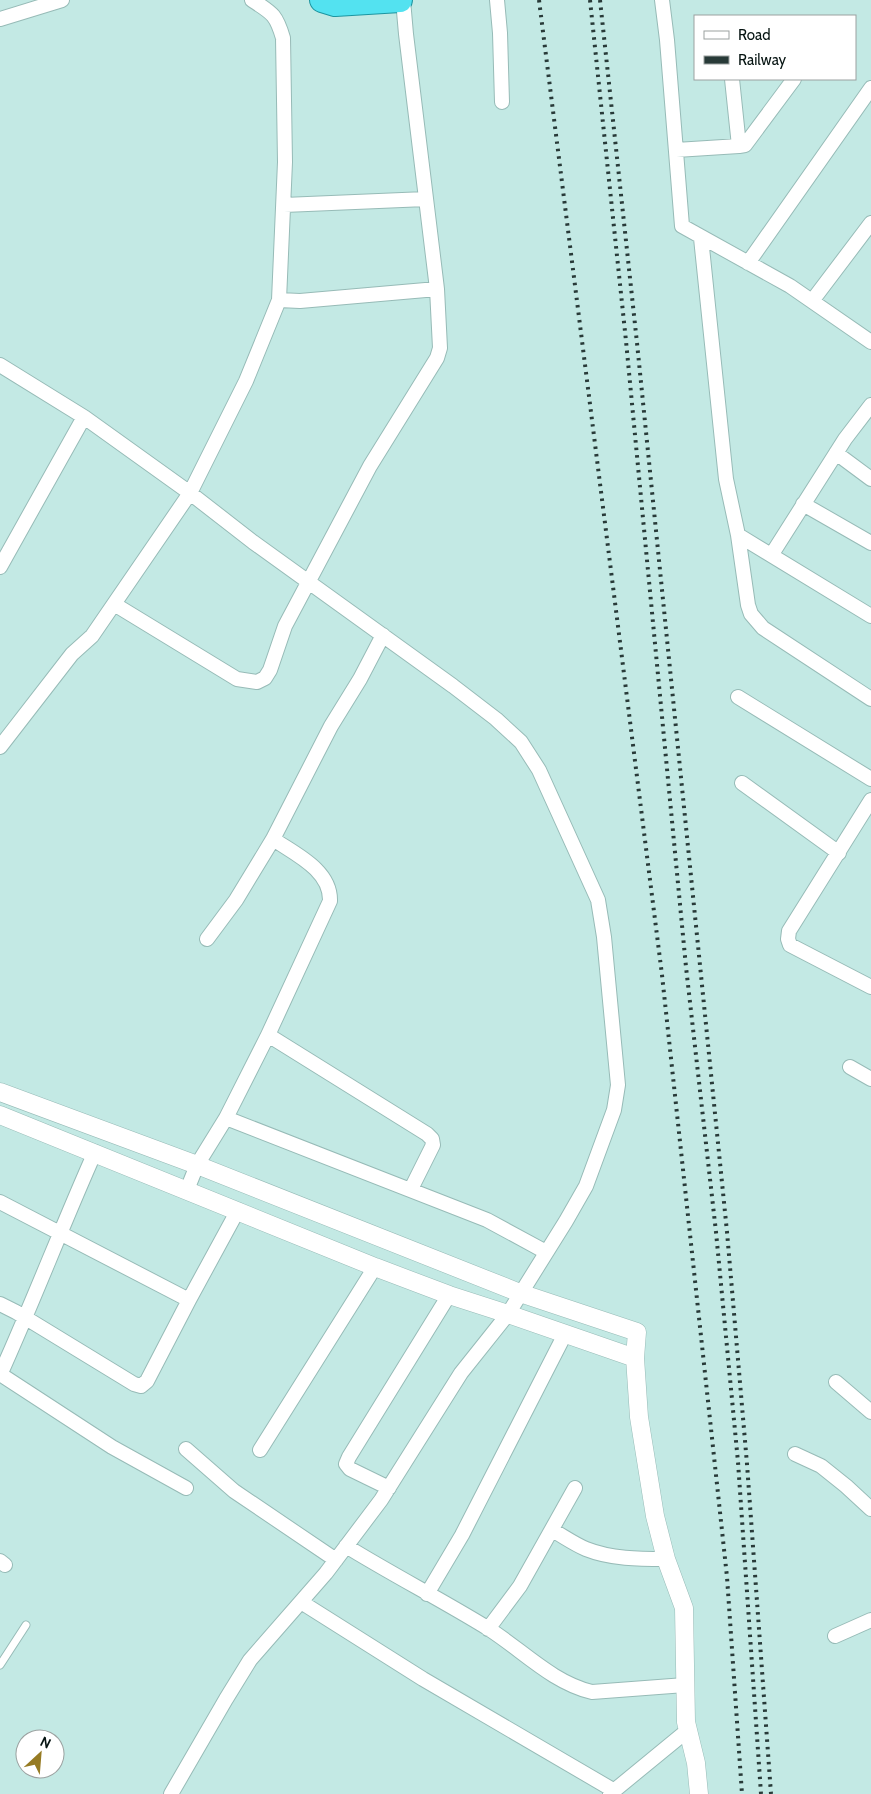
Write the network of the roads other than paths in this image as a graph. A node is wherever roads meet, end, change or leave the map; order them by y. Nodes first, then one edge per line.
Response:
1 (62, 0) edge
2 (252, 0) edge
3 (322, 0) edge
4 (402, 0) edge
5 (496, 0) edge
6 (662, 0) edge
7 (0, 19) edge
8 (732, 80) edge
9 (793, 80) edge
10 (871, 88) edge
11 (502, 102) dead end
12 (739, 146) junction
13 (676, 150) junction
14 (426, 199) junction
15 (284, 205) junction
16 (871, 223) edge
17 (701, 238) junction
18 (748, 263) junction
19 (437, 289) junction
20 (279, 300) junction
21 (812, 301) junction
22 (871, 342) edge
23 (0, 365) edge
24 (871, 405) edge
25 (84, 417) junction
26 (836, 453) junction
27 (871, 479) edge
28 (190, 493) junction
29 (803, 504) junction
30 (738, 535) junction
31 (871, 543) edge
32 (772, 554) junction
33 (0, 567) edge
34 (310, 583) junction
35 (114, 604) junction
36 (871, 616) edge
37 (384, 635) junction
38 (738, 697) dead end
39 (871, 699) edge
40 (0, 747) edge
41 (871, 779) edge
42 (742, 784) dead end
43 (871, 800) edge
44 (273, 839) junction
45 (838, 853) junction
46 (208, 939) dead end
47 (871, 987) edge
48 (268, 1035) junction
49 (850, 1067) dead end
50 (871, 1079) edge
51 (0, 1092) edge
52 (0, 1115) edge
53 (226, 1118) junction
54 (95, 1152) junction
55 (197, 1165) junction
56 (411, 1189) junction
57 (187, 1190) junction
58 (0, 1202) edge
59 (238, 1210) junction
60 (60, 1232) junction
61 (546, 1252) junction
62 (375, 1267) junction
63 (520, 1294) junction
64 (449, 1295) junction
65 (189, 1300) junction
66 (0, 1304) edge
67 (508, 1314) junction
68 (26, 1318) junction
69 (565, 1334) junction
70 (635, 1358) junction
71 (0, 1375) edge
72 (836, 1382) dead end
73 (871, 1412) edge
74 (186, 1449) dead end
75 (260, 1450) dead end
76 (795, 1454) dead end
77 (186, 1488) dead end
78 (389, 1488) junction
79 (575, 1488) dead end
80 (871, 1509) edge
81 (552, 1530) junction
82 (346, 1546) junction
83 (666, 1558) junction
84 (336, 1560) junction
85 (427, 1594) junction
86 (301, 1602) junction
87 (871, 1620) edge
88 (26, 1624) dead end
89 (488, 1629) junction
90 (835, 1636) dead end
91 (0, 1665) edge
92 (684, 1685) junction
93 (688, 1730) junction
94 (612, 1792) edge
95 (171, 1794) edge
96 (699, 1794) edge

1 - 7 street
2 - 15 street
3 - 4 highway
4 - 14 street
5 - 11 street
6 - 13 street
8 - 12 street
9 - 12 street
10 - 18 street
12 - 13 street
13 - 17 street
14 - 15 street
14 - 19 street
15 - 20 street
16 - 21 street
17 - 18 street
17 - 30 street
18 - 21 street
19 - 20 street
19 - 34 street
20 - 28 street
21 - 22 street
23 - 25 street
24 - 26 street
25 - 28 street
25 - 33 street
26 - 27 street
26 - 29 street
28 - 34 street
28 - 35 street
29 - 31 street
29 - 32 street
30 - 32 street
30 - 39 street
32 - 36 street
34 - 35 street
34 - 37 street
35 - 40 street
37 - 44 street
37 - 61 street
38 - 41 street
42 - 45 street
43 - 45 street
44 - 46 street
44 - 48 street
45 - 47 street
48 - 53 street
48 - 56 street
49 - 50 street
51 - 55 street
52 - 54 street
53 - 55 street
53 - 56 street
54 - 57 street
54 - 60 street
55 - 57 street
55 - 63 street
56 - 61 street
57 - 59 street
58 - 60 street
59 - 62 street
59 - 65 street
60 - 65 street
60 - 68 street
61 - 63 street
62 - 64 street
62 - 75 street
63 - 67 street
63 - 70 street
64 - 67 street
64 - 78 street
65 - 68 street
66 - 68 street
67 - 69 street
67 - 78 street
68 - 71 street
69 - 70 street
69 - 85 street
70 - 83 street
71 - 77 street
72 - 73 street
74 - 84 street
76 - 80 street
78 - 82 street
79 - 81 street
81 - 83 street
81 - 89 street
82 - 84 street
82 - 85 street
83 - 92 street
84 - 86 street
85 - 89 street
86 - 94 street
86 - 95 street
87 - 90 street
88 - 91 lane
89 - 92 street
92 - 93 street
93 - 94 street
93 - 96 street

